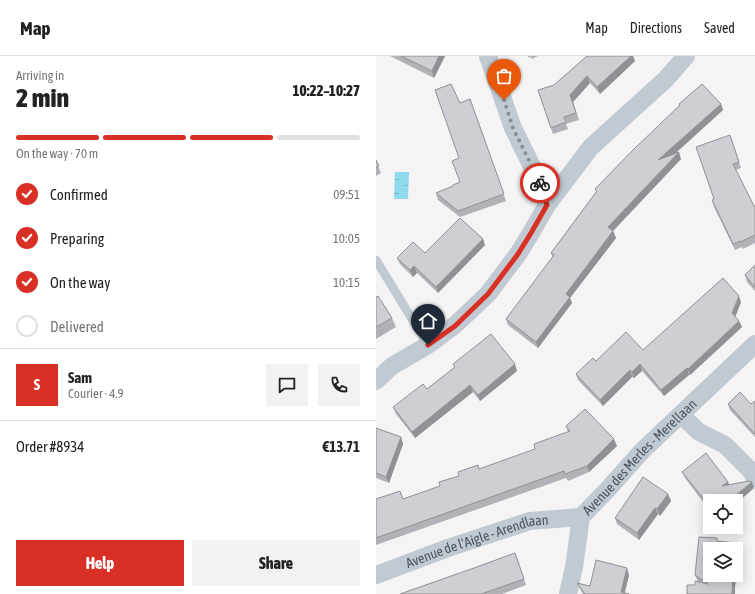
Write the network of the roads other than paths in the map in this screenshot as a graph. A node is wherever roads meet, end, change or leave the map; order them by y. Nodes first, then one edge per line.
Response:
1 (488, 56) edge
2 (686, 56) edge
3 (547, 205) junction
4 (376, 260) edge
5 (755, 344) edge
6 (428, 345) junction
7 (376, 381) edge
8 (681, 415) junction
9 (755, 478) edge
10 (581, 517) junction
11 (376, 575) edge
12 (568, 594) edge

1 - 3 street
2 - 3 street
3 - 6 street
4 - 6 lane
5 - 8 street, Avenue des Merles - Merellaan
6 - 7 street
8 - 9 street
8 - 10 street, Avenue des Merles - Merellaan
10 - 11 street, Avenue de l'Aigle - Arendlaan
10 - 12 street, Avenue des Merles - Merellaan

